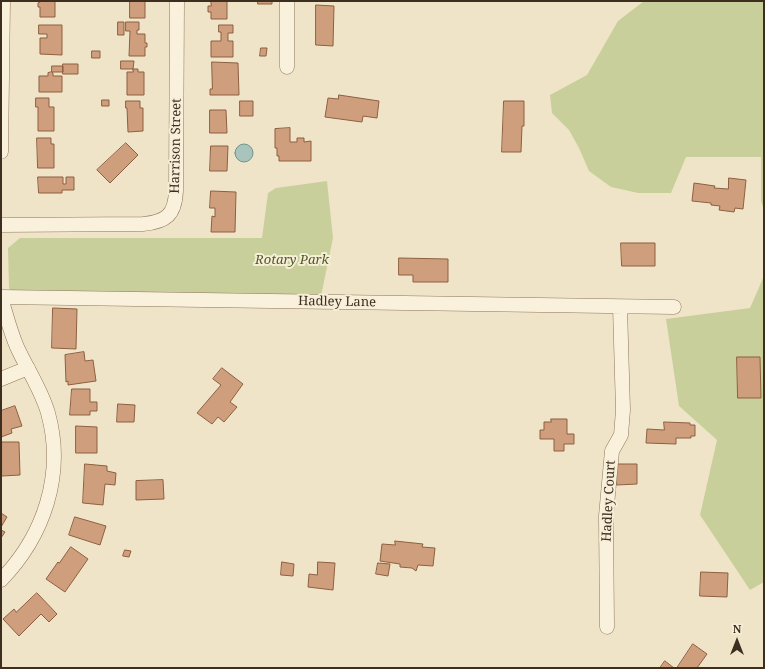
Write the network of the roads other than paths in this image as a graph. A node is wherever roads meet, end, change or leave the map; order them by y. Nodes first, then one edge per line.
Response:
1 (3, 1) edge
2 (177, 1) edge
3 (287, 1) edge
4 (287, 67) dead end
5 (1, 152) edge
6 (1, 225) edge
7 (1, 297) edge
8 (620, 307) junction
9 (674, 307) dead end
10 (28, 368) junction
11 (1, 379) edge
12 (1, 580) edge
13 (607, 627) dead end

1 - 5 street
2 - 6 street, Harrison Street
3 - 4 street
7 - 8 street, Hadley Lane
7 - 10 street
8 - 9 street, Hadley Lane
8 - 13 street, Hadley Court
10 - 11 street
10 - 12 street

